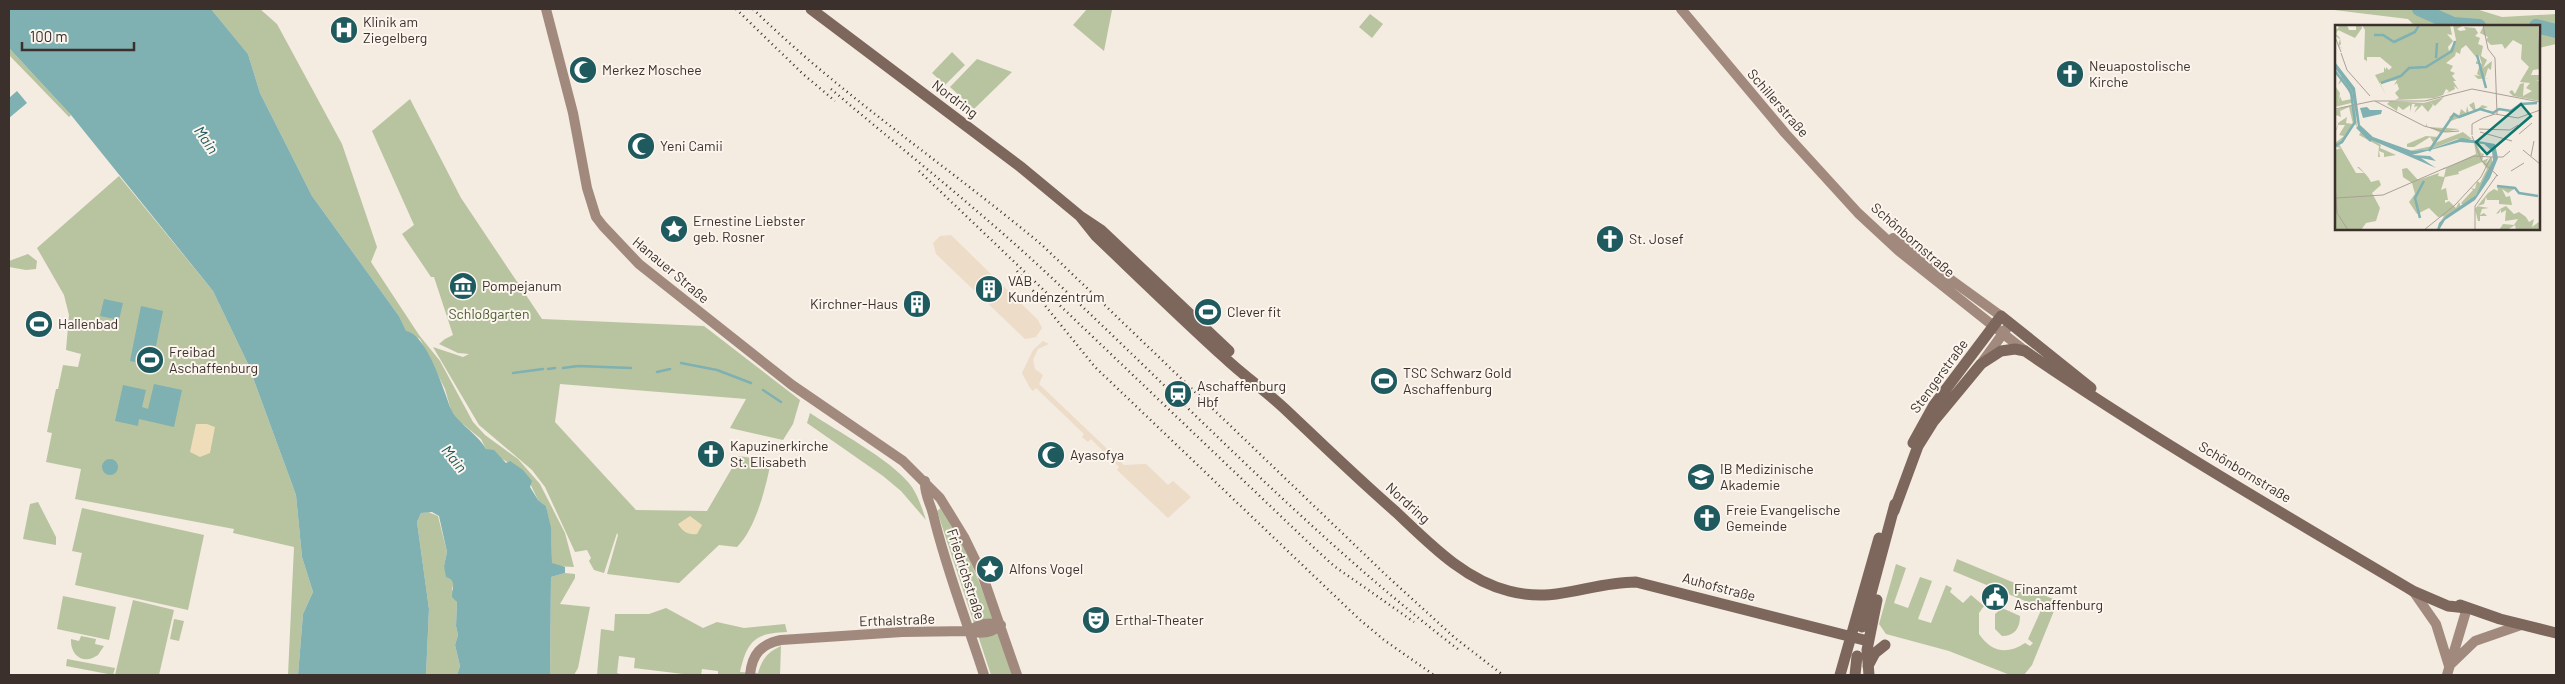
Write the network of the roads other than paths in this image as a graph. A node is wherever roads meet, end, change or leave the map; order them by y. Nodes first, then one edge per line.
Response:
1 (546, 9) edge
2 (811, 9) edge
3 (1681, 9) edge
4 (1858, 213) junction
5 (2006, 320) junction
6 (1999, 330) junction
7 (2025, 350) junction
8 (1981, 364) junction
9 (2124, 416) junction
10 (925, 482) junction
11 (1901, 486) junction
12 (2351, 553) junction
13 (2413, 591) junction
14 (1562, 595) joint
15 (2467, 608) junction
16 (1001, 625) junction
17 (2522, 625) junction
18 (1862, 627) dead end
19 (970, 631) junction
20 (1834, 632) junction
21 (2556, 633) edge
22 (1852, 637) junction
23 (1868, 641) junction
24 (1885, 645) dead end
25 (1857, 656) dead end
26 (1845, 659) junction
27 (1868, 671) edge
28 (2448, 671) edge
29 (750, 675) edge
30 (984, 675) edge
31 (1017, 675) edge
32 (1840, 675) edge
33 (1855, 675) edge

1 - 10 main road, Hanauer Straße
2 - 14 main road, Nordring
3 - 4 main road, Schillerstraße
4 - 5 main road, Schönbornstraße
4 - 6 main road, Schönbornstraße
5 - 6 main road, Stengerstraße
5 - 9 main road, Schönbornstraße
6 - 7 main road, Schönbornstraße
6 - 8 main road, Stengerstraße
6 - 11 main road, Stengerstraße
7 - 8 main road
7 - 9 main road, Schönbornstraße
8 - 11 main road, Stengerstraße
9 - 12 main road, Schönbornstraße
10 - 16 main road, Hanauer Straße
10 - 19 main road, Friedrichstraße
11 - 18 main road
11 - 22 main road
11 - 23 main road
12 - 13 main road, Schönbornstraße
12 - 15 main road, Schönbornstraße
13 - 15 main road, Schönbornstraße
13 - 28 main road
14 - 20 main road, Auhofstraße
15 - 17 main road, Schönbornstraße
15 - 28 main road
16 - 19 main road, Erthalstraße
16 - 31 main road, Hanauer Straße
17 - 21 main road, Schönbornstraße
17 - 28 main road
19 - 29 main road, Erthalstraße
19 - 30 main road, Friedrichstraße
20 - 22 main road, Auhofstraße
20 - 26 main road
22 - 23 main road, Auhofstraße
22 - 26 main road
23 - 27 main road
24 - 27 main road
25 - 33 main road
26 - 32 main road

